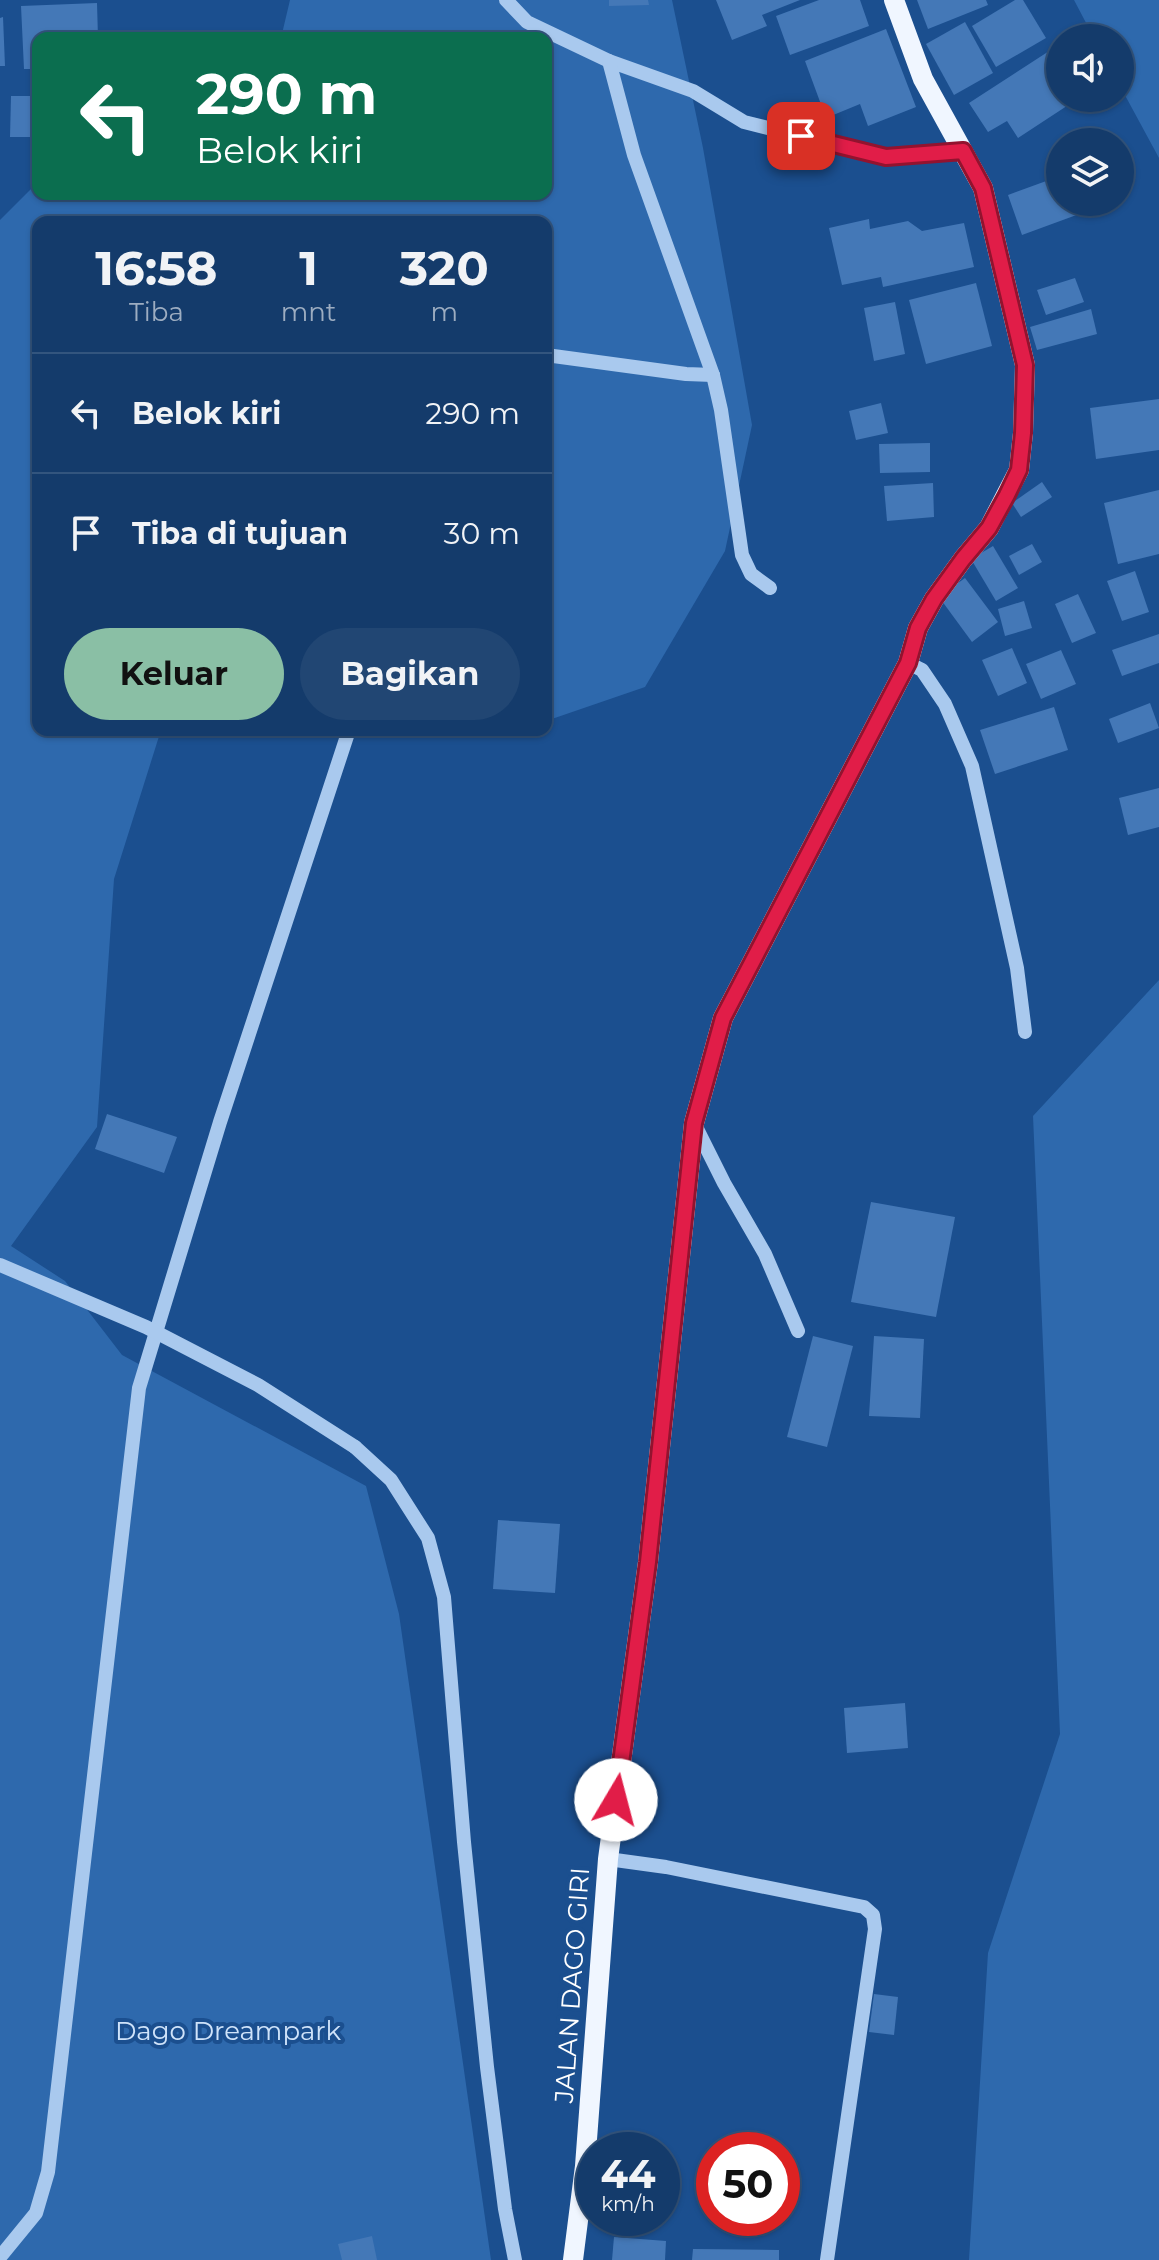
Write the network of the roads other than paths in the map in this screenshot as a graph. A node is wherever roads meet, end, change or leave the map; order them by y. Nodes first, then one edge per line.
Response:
1 (506, 0) edge
2 (894, 0) edge
3 (548, 32) edge
4 (552, 34) edge
5 (609, 61) junction
6 (963, 151) junction
7 (552, 356) edge
8 (713, 375) junction
9 (770, 588) dead end
10 (908, 663) junction
11 (347, 736) edge
12 (1025, 1032) dead end
13 (694, 1123) junction
14 (0, 1265) edge
15 (798, 1331) dead end
16 (608, 1859) junction
17 (0, 2257) edge
18 (515, 2260) edge
19 (573, 2260) edge
20 (827, 2260) edge

1 - 3 street
2 - 6 main road, JALAN DAGO GIRI
4 - 5 street
5 - 6 street
5 - 8 street
6 - 10 main road, JALAN DAGO GIRI
7 - 8 street
8 - 9 street
10 - 12 street
10 - 13 main road, JALAN DAGO GIRI
11 - 17 street
13 - 15 street
13 - 16 main road, JALAN DAGO GIRI
14 - 18 street, bridge
16 - 19 main road, JALAN DAGO GIRI
16 - 20 street

